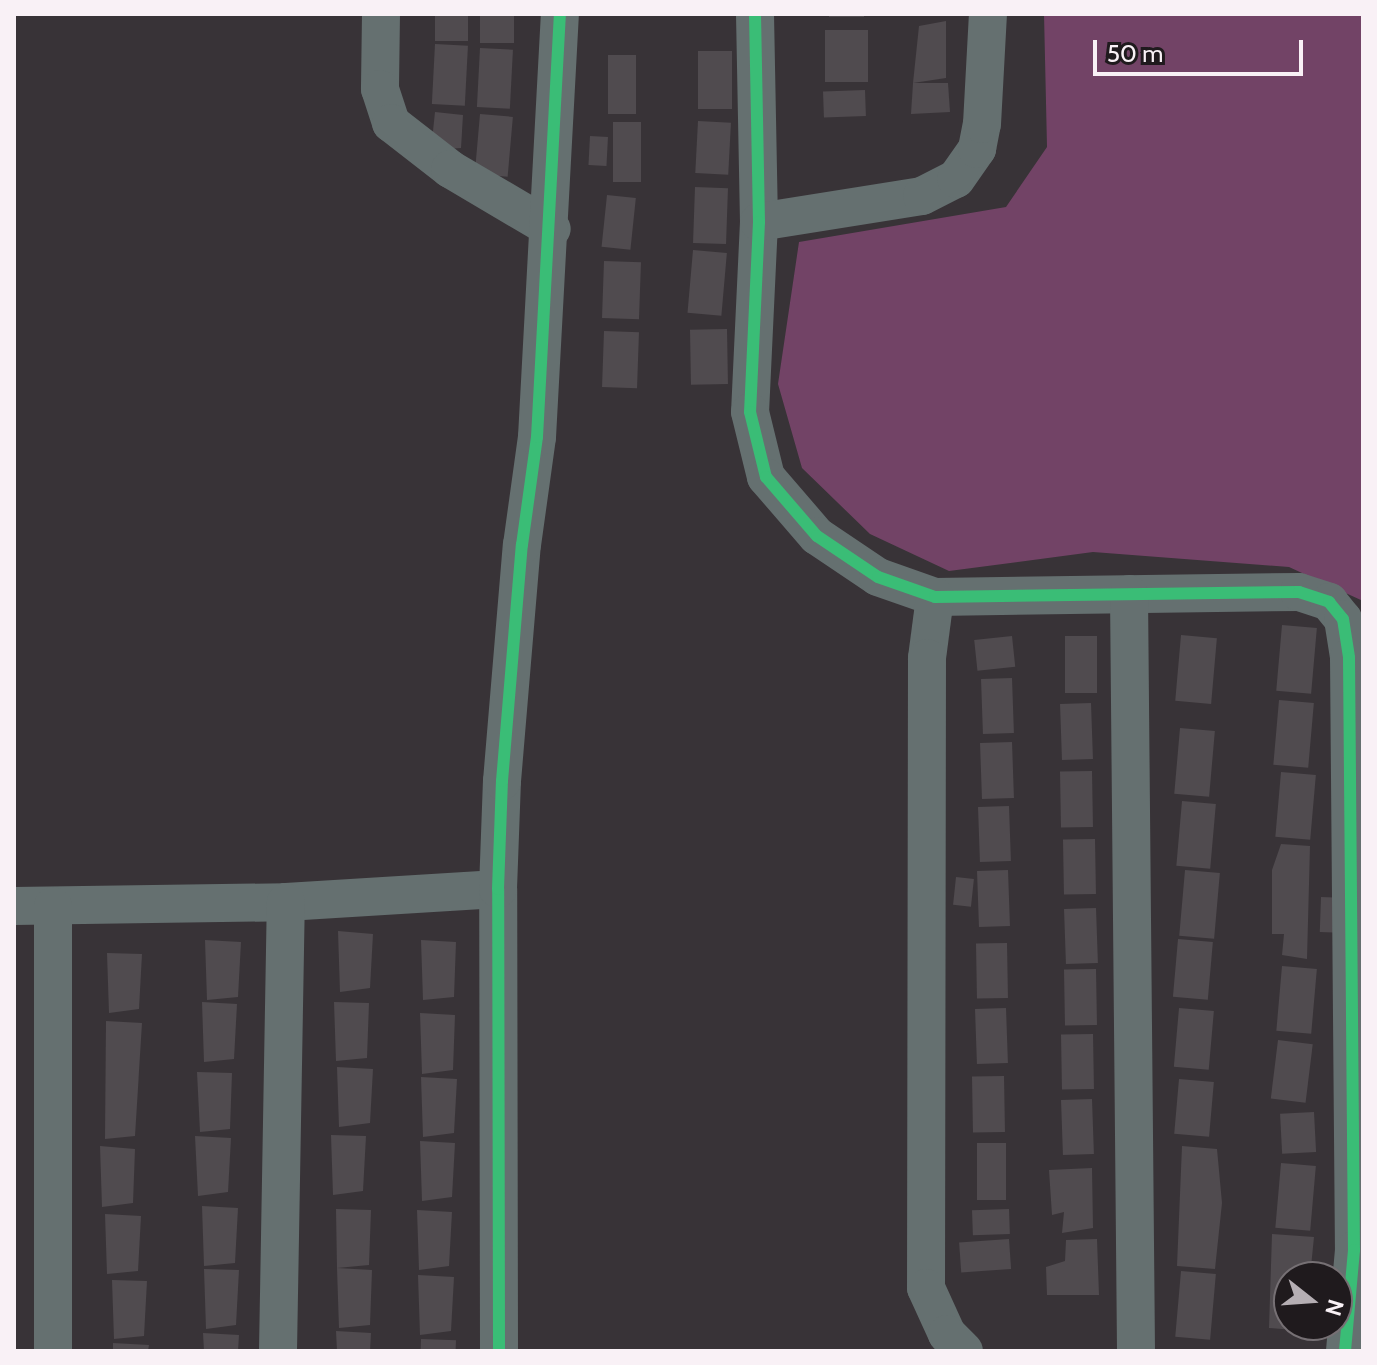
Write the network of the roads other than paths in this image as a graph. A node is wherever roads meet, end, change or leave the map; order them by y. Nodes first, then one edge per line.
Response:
1 (381, 14) edge
2 (560, 14) edge
3 (755, 14) edge
4 (988, 14) edge
5 (759, 222) junction
6 (552, 229) junction
7 (1129, 594) junction
8 (935, 597) junction
9 (1329, 602) junction
10 (1363, 632) edge
11 (498, 889) junction
12 (286, 902) junction
13 (14, 906) edge
14 (53, 906) junction
15 (53, 1351) edge
16 (278, 1351) edge
17 (499, 1351) edge
18 (964, 1351) edge
19 (1136, 1351) edge
20 (1345, 1351) edge

1 - 6 street
2 - 6 street
3 - 5 street
4 - 5 street
5 - 8 street
6 - 11 street
7 - 8 street
7 - 9 street
7 - 19 street
8 - 18 street
9 - 10 street
9 - 20 street
11 - 12 street
11 - 17 street
12 - 14 street
12 - 16 street
13 - 14 street
14 - 15 street

